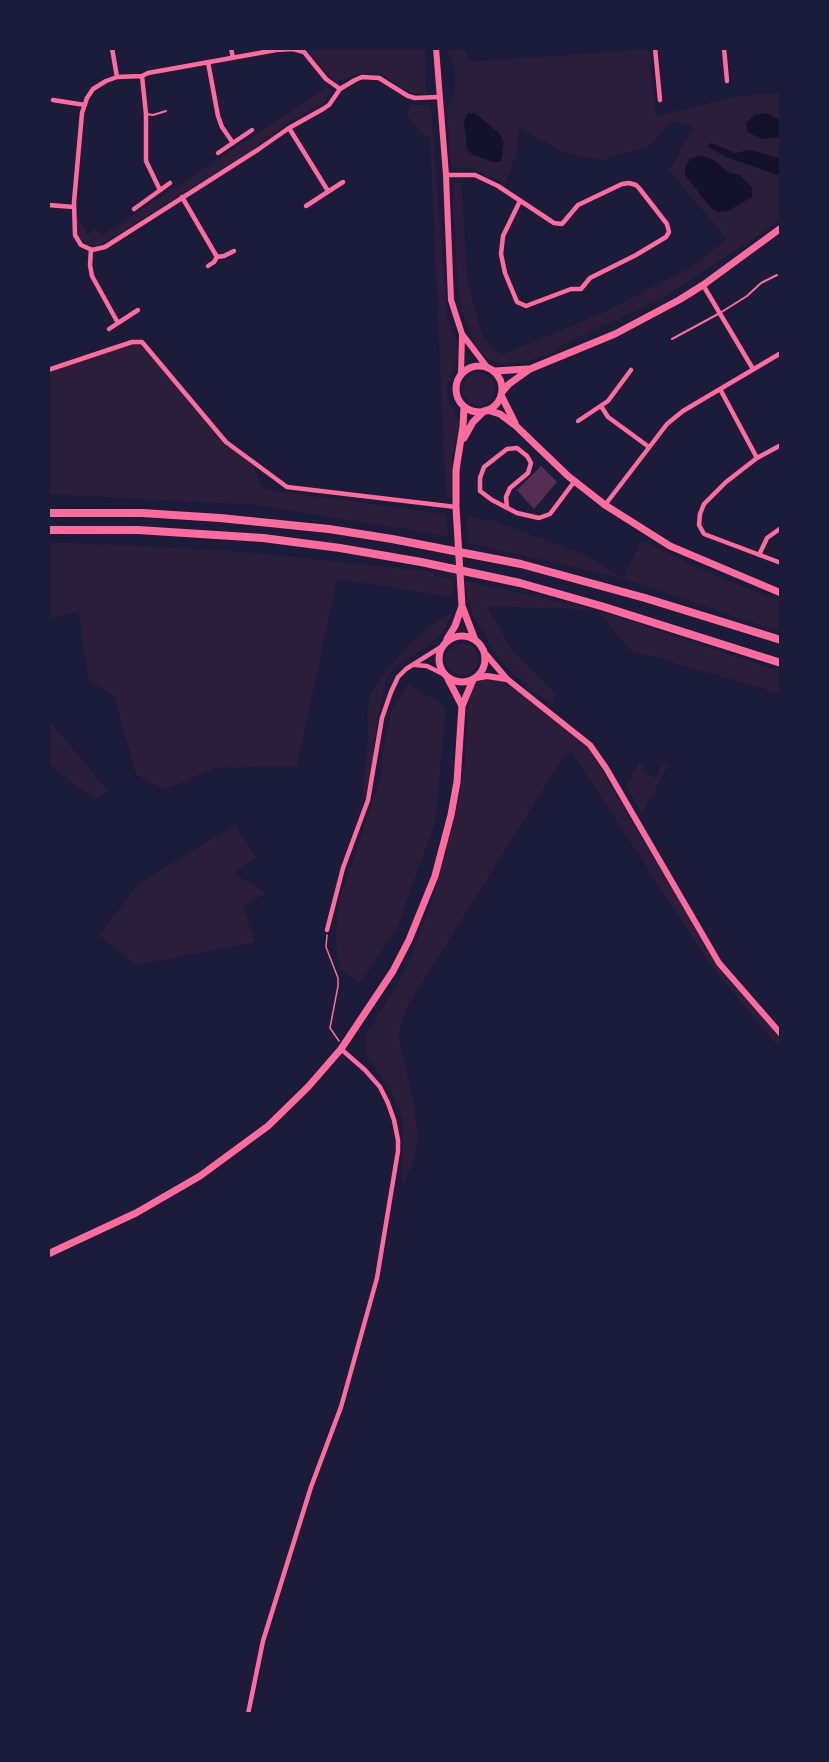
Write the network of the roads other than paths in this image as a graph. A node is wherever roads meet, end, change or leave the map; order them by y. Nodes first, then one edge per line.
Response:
1 (112, 48) edge
2 (231, 48) edge
3 (436, 48) edge
4 (655, 48) edge
5 (724, 48) edge
6 (306, 50) edge
7 (233, 58) junction
8 (208, 62) junction
9 (142, 76) junction
10 (117, 77) junction
11 (727, 81) dead end
12 (340, 88) junction
13 (438, 97) junction
14 (53, 100) dead end
15 (660, 100) dead end
16 (85, 105) junction
17 (166, 111) dead end
18 (146, 114) junction
19 (289, 128) junction
20 (252, 130) dead end
21 (232, 143) junction
22 (218, 153) dead end
23 (446, 175) junction
24 (343, 182) dead end
25 (170, 183) dead end
26 (160, 190) junction
27 (328, 190) junction
28 (182, 197) junction
29 (520, 201) junction
30 (48, 205) edge
31 (306, 206) dead end
32 (74, 207) junction
33 (134, 209) dead end
34 (781, 228) edge
35 (91, 249) junction
36 (234, 251) dead end
37 (217, 256) junction
38 (208, 266) dead end
39 (777, 275) dead end
40 (704, 285) junction
41 (138, 310) dead end
42 (720, 313) junction
43 (118, 323) junction
44 (109, 329) dead end
45 (462, 334) junction
46 (672, 339) dead end
47 (781, 353) edge
48 (487, 367) junction
49 (530, 369) junction
50 (753, 369) junction
51 (48, 370) edge
52 (630, 370) dead end
53 (495, 371) junction
54 (461, 374) junction
55 (720, 389) junction
56 (502, 393) junction
57 (464, 406) junction
58 (601, 406) junction
59 (486, 411) junction
60 (578, 421) dead end
61 (516, 426) junction
62 (781, 445) edge
63 (460, 446) junction
64 (649, 447) junction
65 (757, 458) junction
66 (574, 482) junction
67 (605, 504) junction
68 (456, 507) junction
69 (507, 508) junction
70 (48, 513) edge
71 (781, 528) edge
72 (48, 530) edge
73 (759, 555) junction
74 (781, 563) edge
75 (781, 593) edge
76 (462, 606) junction
77 (475, 640) junction
78 (781, 640) edge
79 (444, 644) junction
80 (484, 652) junction
81 (781, 663) edge
82 (415, 665) junction
83 (446, 676) junction
84 (475, 679) junction
85 (507, 679) junction
86 (462, 706) junction
87 (327, 930) road end
88 (781, 1034) edge
89 (342, 1048) junction
90 (48, 1254) edge
91 (248, 1714) edge

1 - 10 street
2 - 7 street
3 - 13 main road
4 - 15 street
5 - 11 street
6 - 7 street
6 - 12 street
7 - 8 street
8 - 9 street
8 - 21 street
9 - 10 street
9 - 18 street
10 - 16 street
12 - 13 street
12 - 19 street
13 - 23 main road
14 - 16 street
16 - 32 street
17 - 18 lane
18 - 26 street
19 - 27 street
19 - 28 street
20 - 21 street
21 - 22 street
23 - 29 street
23 - 45 main road
24 - 27 street
25 - 26 street
26 - 33 street
27 - 31 street
28 - 35 street
28 - 37 street
29 - 29 street
30 - 32 street
32 - 35 street
34 - 40 main road
35 - 43 street
36 - 37 street
37 - 38 street
39 - 42 lane
40 - 42 street
40 - 49 main road
41 - 43 street
42 - 46 lane
42 - 50 street
43 - 44 street
45 - 48 main road
45 - 54 main road
47 - 50 street
48 - 53 main road
48 - 54 main road
49 - 53 main road
49 - 56 main road
50 - 55 street
51 - 68 street
52 - 58 street
53 - 56 main road
54 - 57 main road
55 - 64 street
55 - 65 street
56 - 59 main road
56 - 61 main road
57 - 59 main road
57 - 63 main road
58 - 60 street
58 - 64 street
59 - 61 main road
59 - 63 main road
61 - 66 main road
62 - 65 street
63 - 68 main road
64 - 67 street
65 - 73 street
66 - 67 main road
66 - 69 street
67 - 75 main road
68 - 76 main road
69 - 69 street
70 - 78 highway
71 - 73 street
72 - 81 highway
73 - 74 street
76 - 77 main road
76 - 79 main road
77 - 79 main road
77 - 80 main road
79 - 82 street
79 - 83 main road
80 - 84 main road
80 - 85 main road
82 - 83 street
82 - 87 street
83 - 84 main road
83 - 86 main road
84 - 85 main road
84 - 86 main road
85 - 88 main road
86 - 89 main road
89 - 90 main road
89 - 91 street

